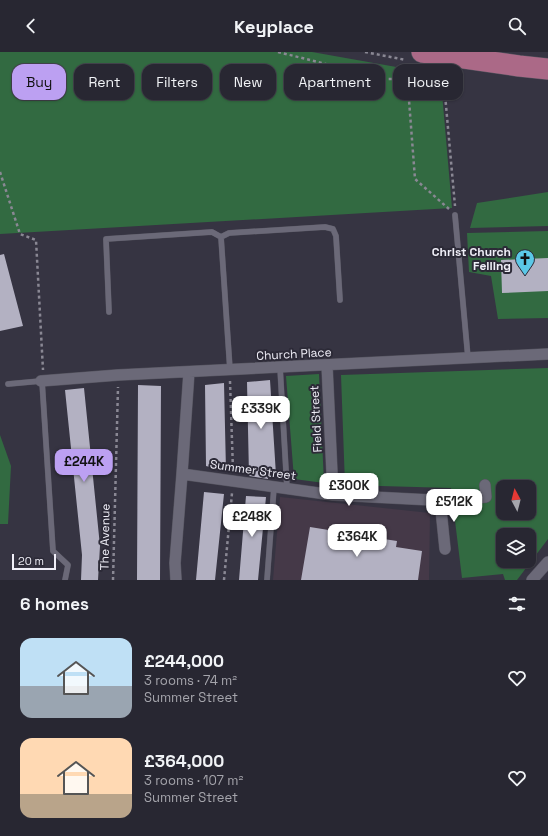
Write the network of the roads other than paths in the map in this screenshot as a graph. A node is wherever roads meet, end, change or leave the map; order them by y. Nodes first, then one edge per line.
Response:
1 (422, 52) edge
2 (548, 69) edge
3 (456, 214) road end
4 (221, 237) junction
5 (340, 300) dead end
6 (109, 312) dead end
7 (548, 354) edge
8 (468, 358) junction
9 (327, 365) junction
10 (280, 367) junction
11 (230, 370) junction
12 (189, 372) junction
13 (42, 379) junction
14 (8, 384) dead end
15 (182, 474) junction
16 (485, 485) dead end
17 (274, 486) junction
18 (287, 488) junction
19 (333, 495) junction
20 (440, 500) junction
21 (445, 549) dead end
22 (548, 562) edge
23 (65, 580) edge
24 (176, 580) edge
25 (267, 580) edge
26 (532, 580) edge

1 - 2 highway
3 - 8 lane
4 - 5 lane
4 - 6 lane
4 - 11 lane
7 - 8 street, Church Place
8 - 9 street, Church Place
9 - 10 street, Church Place
9 - 19 street, Field Street
10 - 11 street, Church Place
10 - 18 lane
11 - 12 street, Church Place
12 - 13 street, Church Place
12 - 15 street
13 - 14 lane
13 - 23 lane
15 - 17 street, Summer Street
15 - 24 street
16 - 20 street, Summer Street
17 - 18 street, Summer Street
17 - 25 lane
18 - 19 street, Summer Street
19 - 20 street, Summer Street
20 - 21 street
22 - 26 street

